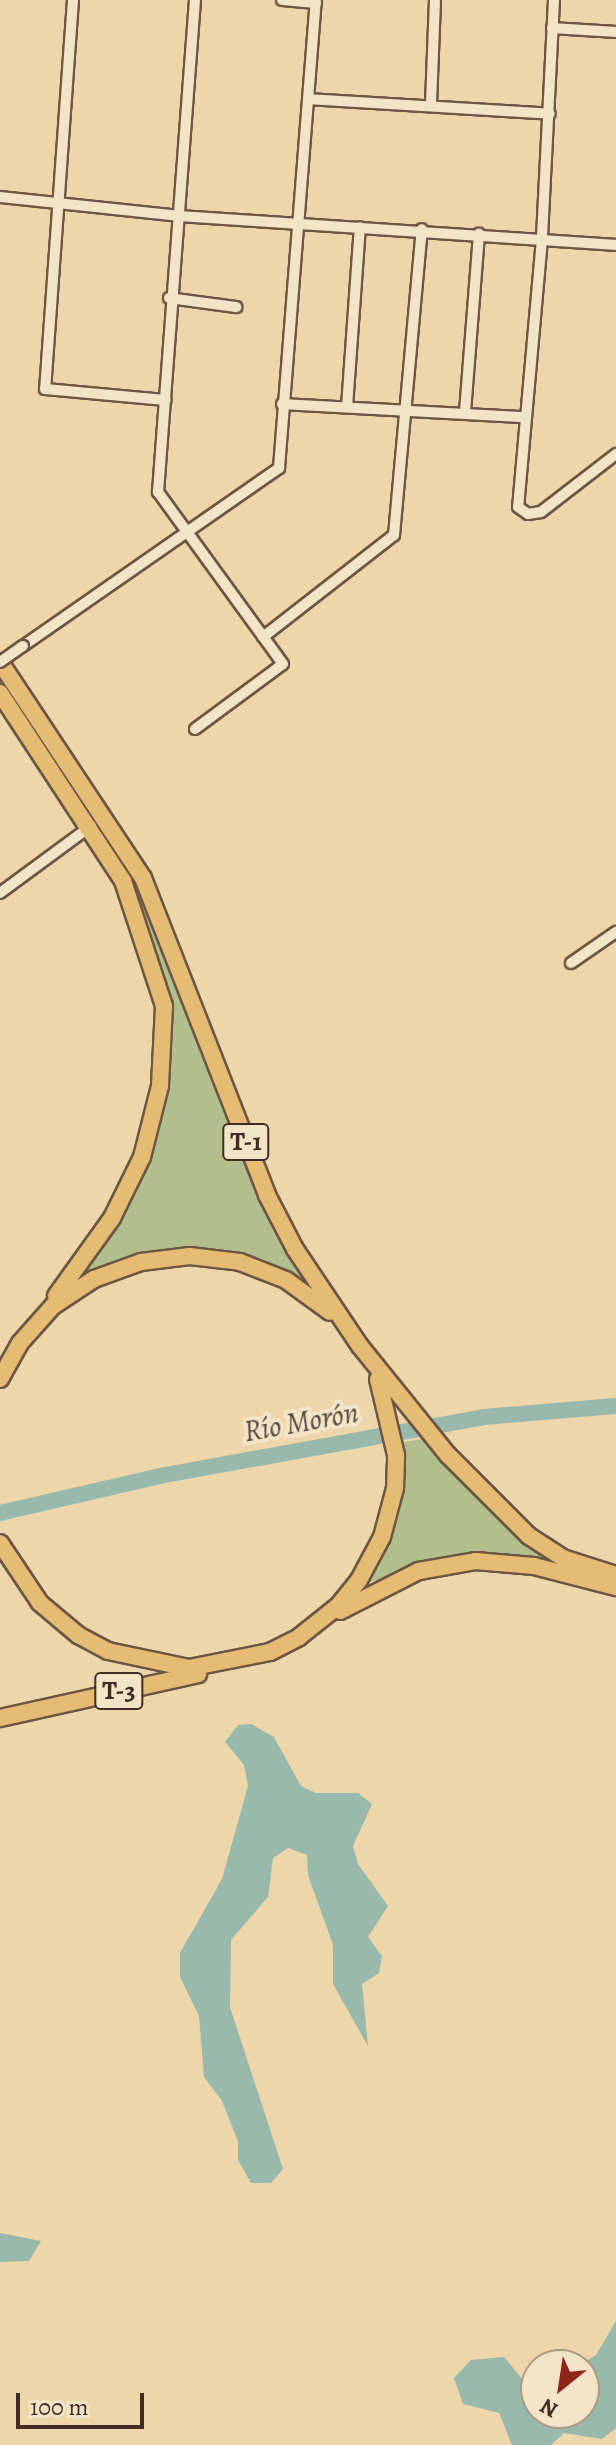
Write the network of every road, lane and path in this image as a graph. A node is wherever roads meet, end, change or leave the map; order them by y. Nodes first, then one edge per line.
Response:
1 (73, 0) edge
2 (195, 0) edge
3 (282, 0) edge
4 (435, 0) edge
5 (554, 0) edge
6 (316, 1) edge
7 (552, 28) junction
8 (616, 32) edge
9 (308, 99) junction
10 (431, 104) junction
11 (550, 114) junction
12 (0, 197) edge
13 (59, 205) junction
14 (180, 216) junction
15 (301, 221) junction
16 (360, 227) junction
17 (422, 229) junction
18 (479, 234) junction
19 (542, 239) junction
20 (616, 245) edge
21 (169, 298) junction
22 (236, 307) dead end
23 (166, 400) junction
24 (282, 404) junction
25 (347, 407) junction
26 (406, 412) junction
27 (465, 412) junction
28 (525, 417) junction
29 (616, 454) edge
30 (186, 533) junction
31 (263, 637) junction
32 (0, 662) edge
33 (0, 693) edge
34 (195, 729) dead end
35 (91, 826) junction
36 (0, 893) edge
37 (616, 932) edge
38 (571, 963) dead end
39 (30, 1330) junction
40 (360, 1346) junction
41 (0, 1379) edge
42 (0, 1543) edge
43 (616, 1575) edge
44 (616, 1587) edge
45 (313, 1628) junction
46 (238, 1662) junction
47 (0, 1718) edge

1 - 13 street
2 - 14 street
3 - 6 street
4 - 10 street
5 - 7 street
6 - 9 street
7 - 8 street
7 - 11 street
9 - 10 street
9 - 15 street
10 - 11 street
11 - 19 street
12 - 13 street
13 - 14 street
13 - 23 street
14 - 15 street
14 - 21 street
15 - 16 street
15 - 24 street
16 - 17 street
16 - 25 street
17 - 18 street
17 - 26 street
18 - 19 street
18 - 27 street
19 - 20 street
19 - 28 street
21 - 22 street
21 - 23 street
23 - 30 street
24 - 25 street
24 - 30 street
25 - 26 street
26 - 27 street
26 - 31 street
27 - 28 street
28 - 29 street
30 - 31 street
30 - 32 street, bridge
31 - 34 street
32 - 40 highway, T-1
33 - 35 highway, T-1
35 - 36 street
35 - 39 highway, T-1
37 - 38 street
39 - 40 highway, T-1
39 - 41 highway, T-1
40 - 43 highway, T-1
40 - 45 highway, T-1
42 - 46 highway, T-1
44 - 45 highway, T-1
45 - 46 highway, T-1
46 - 47 highway, T-3

